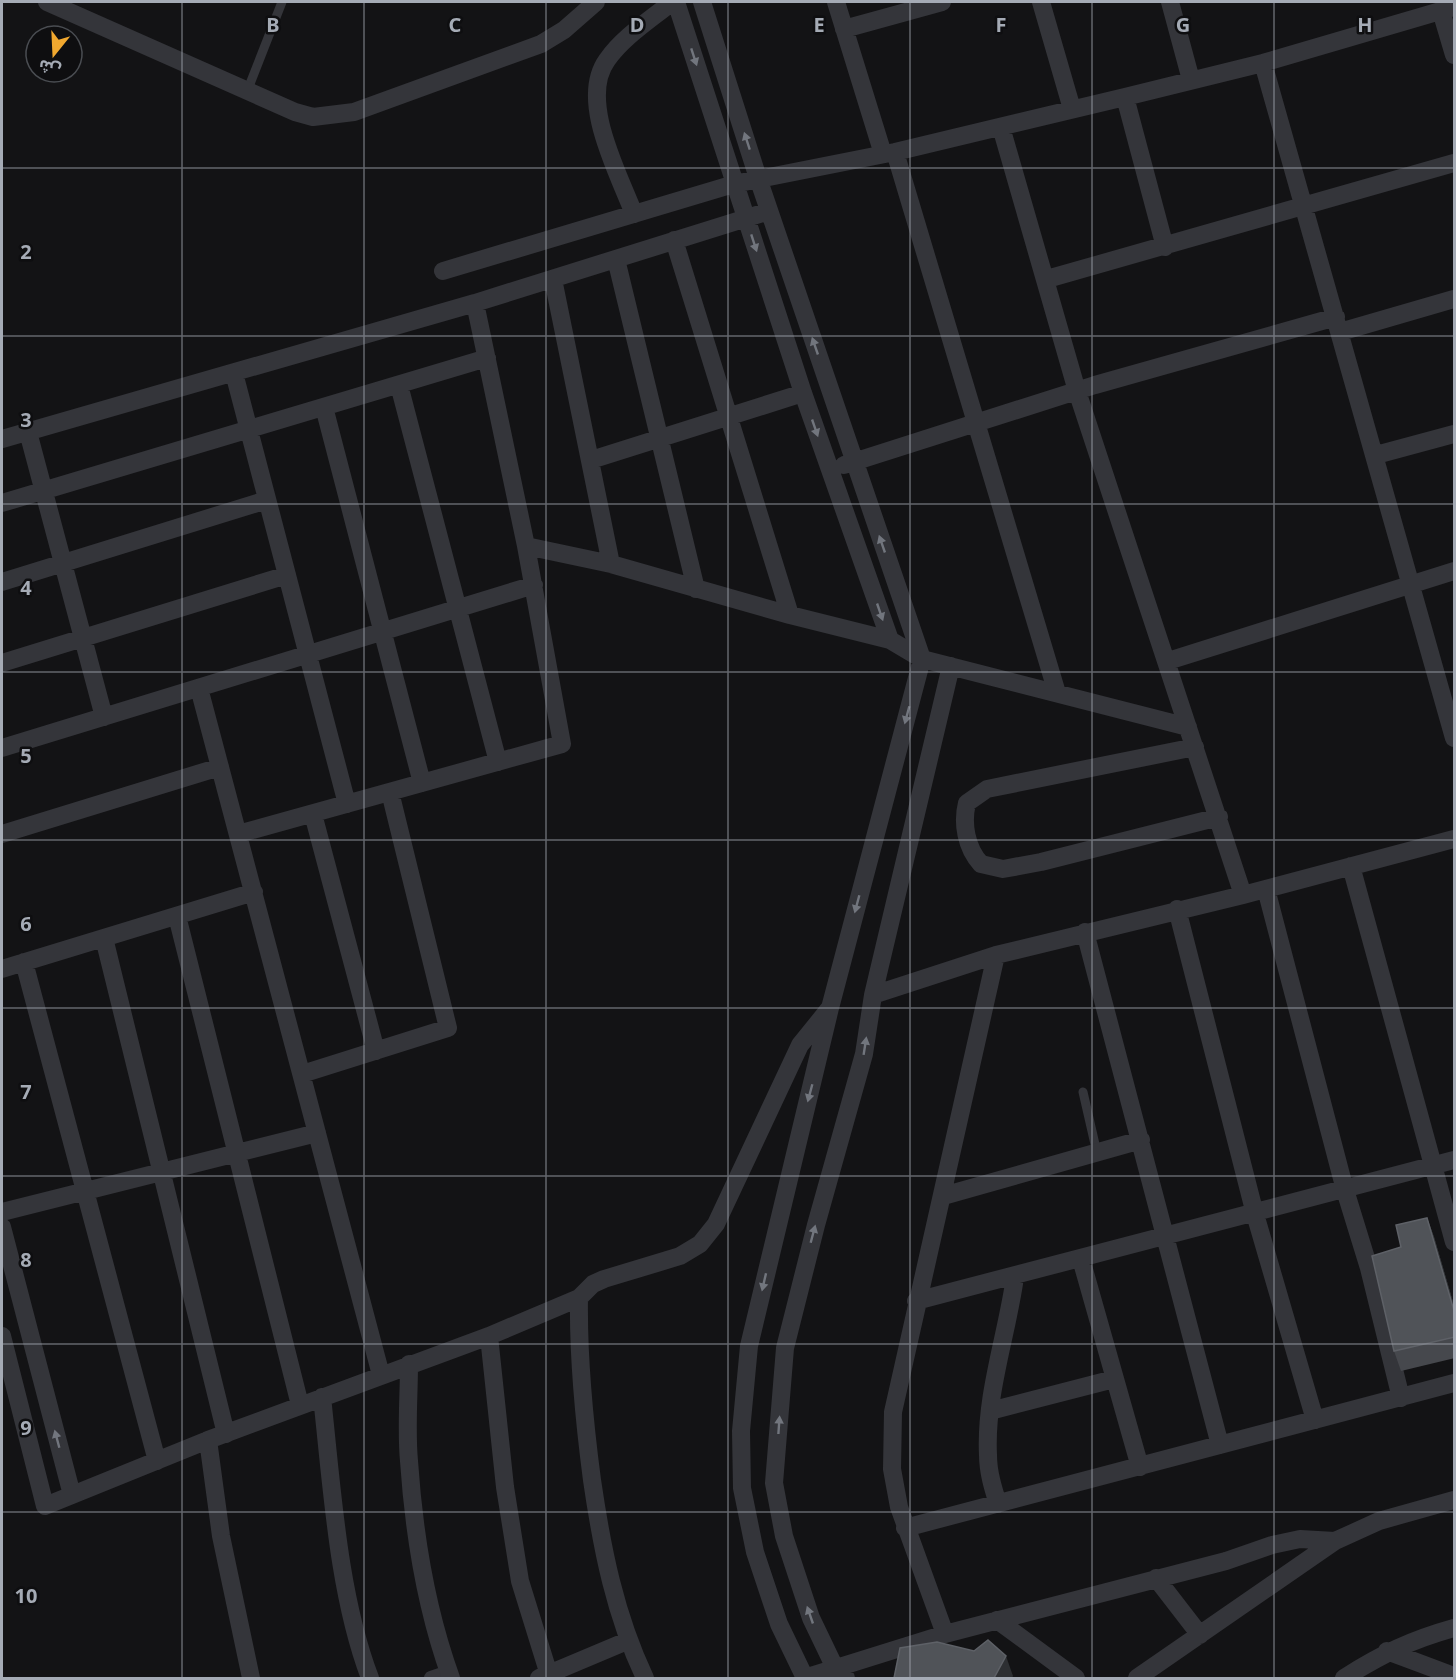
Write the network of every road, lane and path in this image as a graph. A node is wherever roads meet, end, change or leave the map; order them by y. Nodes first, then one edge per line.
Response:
1 (47, 2) edge
2 (282, 2) edge
3 (596, 2) edge
4 (674, 2) edge
5 (702, 2) edge
6 (836, 2) edge
7 (942, 2) edge
8 (1041, 2) edge
9 (1170, 2) edge
10 (1448, 9) edge
11 (844, 29) junction
12 (1455, 55) edge
13 (1263, 63) junction
14 (1191, 80) junction
15 (248, 89) junction
16 (1125, 98) junction
17 (1072, 109) junction
18 (1001, 128) junction
19 (889, 153) junction
20 (1455, 163) edge
21 (758, 178) junction
22 (734, 184) junction
23 (1306, 207) junction
24 (769, 211) junction
25 (634, 214) junction
26 (746, 217) junction
27 (674, 240) junction
28 (1165, 247) junction
29 (616, 259) junction
30 (443, 271) dead end
31 (553, 279) junction
32 (1047, 279) junction
33 (1455, 299) edge
34 (475, 303) junction
35 (1338, 325) junction
36 (487, 358) junction
37 (234, 373) junction
38 (399, 385) junction
39 (1077, 391) junction
40 (803, 393) junction
41 (324, 407) junction
42 (730, 417) junction
43 (975, 424) junction
44 (249, 429) junction
45 (28, 432) junction
46 (1455, 434) edge
47 (2, 439) edge
48 (659, 440) junction
49 (1376, 456) junction
50 (591, 460) junction
51 (853, 461) junction
52 (830, 470) junction
53 (44, 490) junction
54 (267, 500) junction
55 (2, 503) edge
56 (526, 546) junction
57 (63, 563) junction
58 (611, 564) junction
59 (1455, 571) edge
60 (287, 575) junction
61 (2, 582) edge
62 (1412, 583) junction
63 (534, 585) junction
64 (696, 589) junction
65 (458, 609) junction
66 (790, 615) junction
67 (383, 632) junction
68 (83, 638) junction
69 (890, 640) junction
70 (308, 655) junction
71 (922, 659) junction
72 (1168, 661) junction
73 (2, 663) edge
74 (951, 666) junction
75 (199, 688) junction
76 (1057, 693) junction
77 (104, 717) junction
78 (1188, 727) junction
79 (1455, 738) edge
80 (1195, 747) junction
81 (2, 748) edge
82 (498, 762) junction
83 (220, 767) junction
84 (422, 783) junction
85 (390, 792) junction
86 (347, 804) junction
87 (313, 814) junction
88 (1218, 817) junction
89 (2, 834) edge
90 (238, 834) junction
91 (1455, 839) edge
92 (1351, 866) junction
93 (1266, 889) junction
94 (254, 892) junction
95 (1243, 895) junction
96 (1177, 909) junction
97 (177, 916) junction
98 (1085, 932) junction
99 (104, 938) junction
100 (996, 955) junction
101 (24, 962) junction
102 (2, 969) edge
103 (873, 994) junction
104 (830, 1008) junction
105 (376, 1051) junction
106 (302, 1074) junction
107 (1083, 1092) dead end
108 (317, 1132) junction
109 (1141, 1140) junction
110 (237, 1153) junction
111 (1097, 1153) junction
112 (1455, 1160) edge
113 (1433, 1166) junction
114 (161, 1172) junction
115 (1345, 1190) junction
116 (85, 1191) junction
117 (942, 1196) junction
118 (2, 1212) edge
119 (1255, 1214) junction
120 (2, 1227) edge
121 (1166, 1236) junction
122 (1455, 1242) edge
123 (1081, 1259) junction
124 (1015, 1276) junction
125 (579, 1298) junction
126 (916, 1301) junction
127 (2, 1336) edge
128 (489, 1336) junction
129 (409, 1364) junction
130 (381, 1375) junction
131 (1114, 1379) junction
132 (1455, 1383) edge
133 (322, 1397) junction
134 (1401, 1398) junction
135 (300, 1405) junction
136 (990, 1411) junction
137 (1315, 1420) junction
138 (226, 1434) junction
139 (208, 1440) junction
140 (1220, 1445) junction
141 (157, 1461) junction
142 (1140, 1467) junction
143 (72, 1495) junction
144 (1455, 1500) edge
145 (998, 1504) junction
146 (905, 1528) junction
147 (1335, 1541) junction
148 (1156, 1578) junction
149 (997, 1620) junction
150 (1455, 1628) edge
151 (945, 1634) junction
152 (1200, 1635) junction
153 (627, 1641) junction
154 (1387, 1651) junction
155 (840, 1673) edge
156 (450, 1675) edge
157 (1455, 1676) edge
158 (546, 1677) edge
159 (250, 1678) edge
160 (370, 1678) edge
161 (431, 1678) edge
162 (645, 1678) edge
163 (805, 1678) edge
164 (1076, 1678) edge
165 (1137, 1678) edge
166 (1344, 1678) edge

1 - 15 street
2 - 15 lane
3 - 15 street
4 -> 22 street
4 - 25 street
21 -> 5 street
6 - 11 street
7 - 11 street
8 - 17 street
9 - 14 street
10 - 12 street
10 - 13 street
11 - 19 street
13 - 14 street
13 - 23 street
14 - 16 street
16 - 17 street
16 - 28 street
17 - 18 street
18 - 19 street
18 - 32 street
19 - 21 street
19 - 43 street
20 - 23 street
21 - 22 street
21 - 24 street
22 - 25 street
22 - 26 street
23 - 28 street
23 - 35 street
24 - 26 street
51 -> 24 street
25 - 30 street
26 - 27 street
26 -> 40 street
27 - 29 street
27 - 42 street
28 - 32 street
29 - 31 street
29 - 48 street
31 - 34 street
31 - 50 street
32 - 39 street
33 - 35 street
34 - 36 street
34 - 37 street
35 - 39 street
35 - 49 street
36 - 38 street
36 - 56 street
37 - 44 street
37 - 45 street
38 - 41 street
38 - 65 street
39 - 43 street
39 - 72 street
40 - 42 street
40 -> 52 street
41 - 44 street
41 - 67 street
42 - 48 street
42 - 66 street
43 - 51 street
43 - 76 street
44 - 53 street
44 - 54 street
45 - 47 street
45 - 53 street
46 - 49 street
48 - 50 street
48 - 64 street
49 - 62 street
50 - 58 street
51 - 52 street
71 -> 51 street
52 -> 69 street
53 - 55 street
53 - 57 street
54 - 57 street
54 - 60 street
56 - 58 street
56 - 63 street
57 - 61 street
57 - 68 street
58 - 64 street
59 - 62 street
60 - 68 street
60 - 70 street
62 - 72 street
62 - 79 street
63 - 65 street
63 - 82 street
64 - 66 street
65 - 67 street
65 - 82 street
66 - 69 street
67 - 70 street
67 - 84 street
68 - 73 street
68 - 77 street
69 - 71 street
70 - 75 street
70 - 86 street
71 - 74 street
71 -> 104 street
72 - 78 street
74 - 76 street
74 - 103 street
75 - 77 street
75 - 83 street
76 - 78 street
77 - 81 street
78 - 80 street
80 - 88 street
80 - 88 street
82 - 84 street
83 - 89 street
83 - 90 street
84 - 85 street
85 - 86 street
85 - 105 street
86 - 87 street
87 - 90 street
87 - 105 street
88 - 95 street
90 - 94 street
91 - 92 street
92 - 93 street
92 - 113 street
93 - 95 street
93 - 115 street
94 - 97 street
94 - 106 street
95 - 96 street
96 - 98 street
96 - 119 street
97 - 99 street
97 - 110 street
98 - 100 street
98 - 109 street
99 - 101 street
99 - 114 street
100 - 103 street
100 - 117 street
101 - 102 street
101 - 116 street
155 -> 103 street
104 - 125 street
104 -> 163 street
105 - 106 street
106 - 108 street
107 - 111 lane
108 - 110 street
108 - 130 street
109 - 111 street
109 - 121 street
110 - 114 street
110 - 135 street
111 - 117 street
112 - 113 street
113 - 115 street
113 - 122 street
114 - 116 street
114 - 138 street
115 - 119 street
115 - 134 street
116 - 118 street
116 - 141 street
117 - 126 street
119 - 121 street
119 - 137 street
143 -> 120 street
121 - 123 street
121 - 140 street
123 - 124 street
123 - 131 street
124 - 126 street
124 - 136 street
125 - 128 street
125 - 153 street
126 - 146 street
127 - 143 street
128 - 129 street
128 - 158 street
129 - 130 street
129 - 156 street
130 - 133 street
131 - 136 street
131 - 142 street
132 - 134 street
133 - 135 street
133 - 160 street
134 - 137 street
135 - 138 street
136 - 145 street
137 - 140 street
138 - 139 street
139 - 141 street
139 - 159 street
140 - 142 street
141 - 143 street
142 - 145 street
144 - 147 street
145 - 146 street
146 - 151 street
147 - 148 street
147 - 152 street
148 - 149 street
148 - 152 street
149 - 151 street
149 - 164 street
150 - 154 street
151 - 155 street
152 - 165 street
153 - 158 street
153 - 162 street
154 - 157 street
154 - 166 street
155 - 163 street
156 - 161 street

